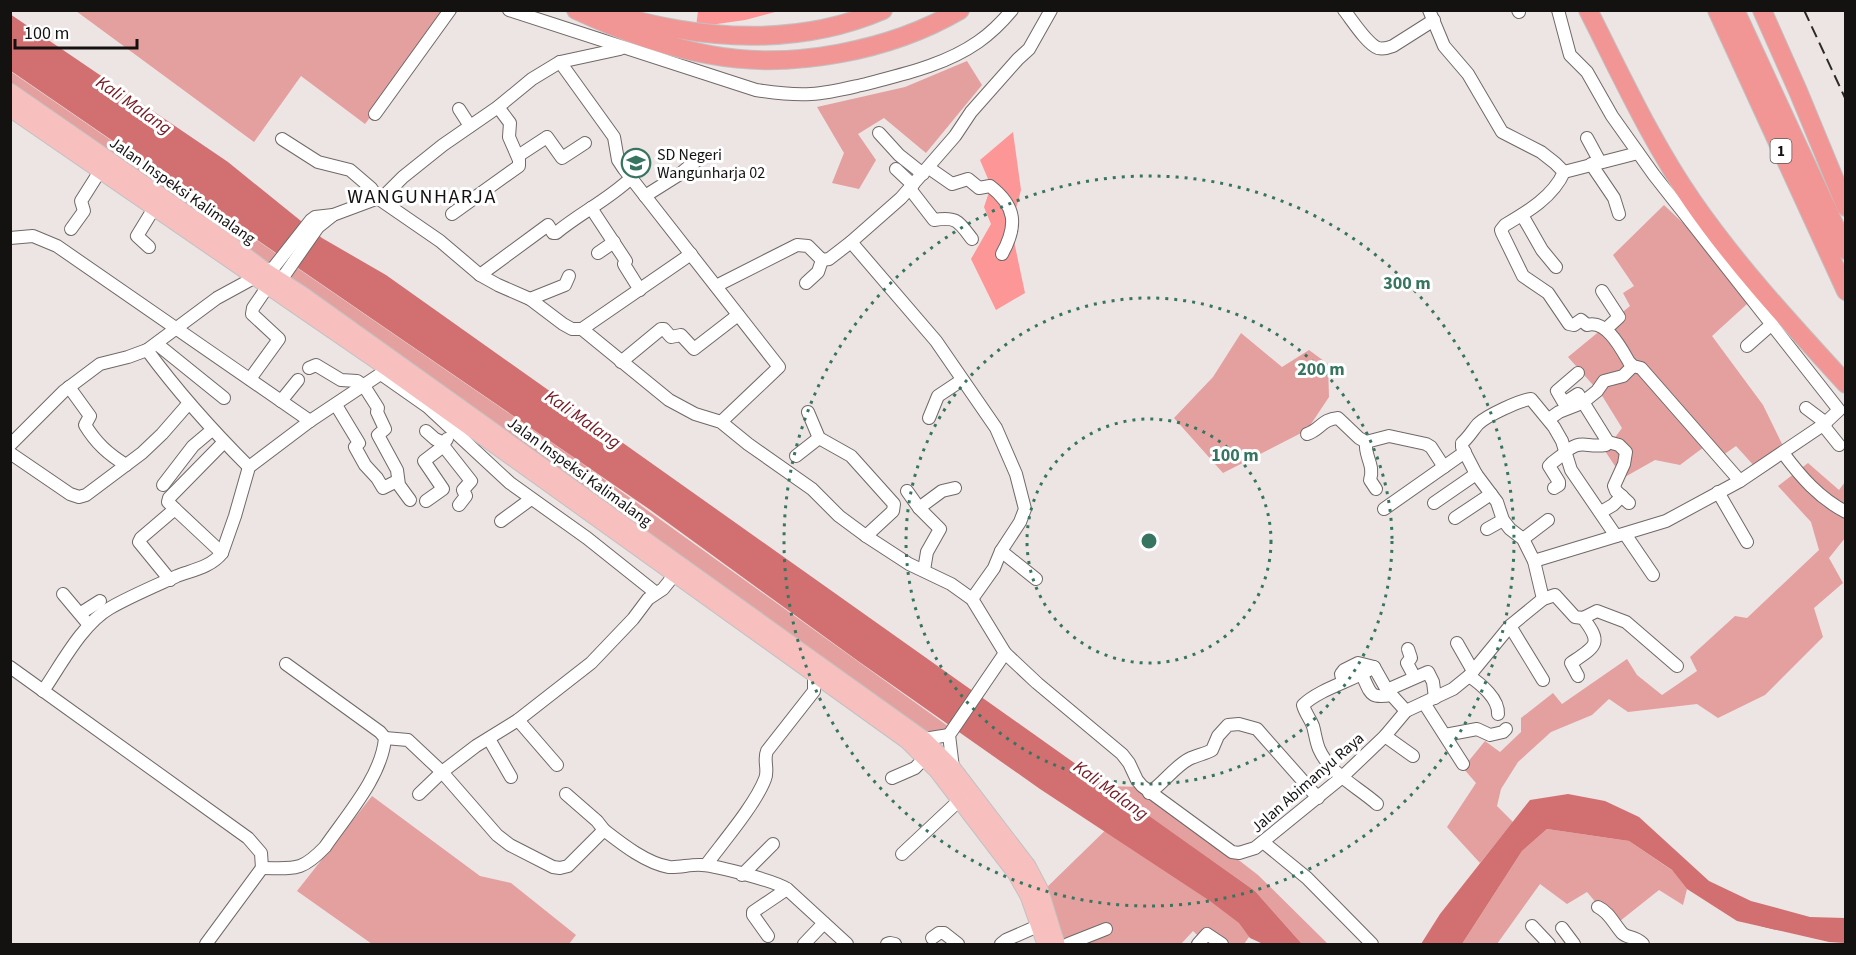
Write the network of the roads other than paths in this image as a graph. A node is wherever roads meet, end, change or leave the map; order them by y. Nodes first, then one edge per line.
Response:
1 (450, 10) edge
2 (509, 10) edge
3 (576, 10) edge
4 (606, 10) edge
5 (884, 10) edge
6 (960, 10) edge
7 (1012, 10) edge
8 (1051, 10) edge
9 (1344, 10) edge
10 (1558, 10) edge
11 (1588, 10) edge
12 (1717, 10) edge
13 (1722, 10) edge
14 (1735, 10) edge
15 (1743, 10) edge
16 (1762, 10) edge
17 (1431, 15) edge
18 (592, 38) junction
19 (624, 48) junction
20 (593, 53) junction
21 (560, 62) junction
22 (10, 91) edge
23 (498, 107) junction
24 (10, 109) edge
25 (459, 109) dead end
26 (375, 114) dead end
27 (470, 126) junction
28 (879, 133) dead end
29 (1587, 138) dead end
30 (282, 139) dead end
31 (585, 143) dead end
32 (1638, 153) junction
33 (518, 156) junction
34 (696, 161) dead end
35 (1595, 163) junction
36 (896, 169) dead end
37 (100, 171) junction
38 (926, 171) junction
39 (1563, 172) junction
40 (631, 178) junction
41 (911, 187) junction
42 (645, 196) junction
43 (379, 199) junction
44 (158, 202) junction
45 (1845, 207) edge
46 (591, 208) junction
47 (452, 214) dead end
48 (1619, 214) dead end
49 (1522, 215) junction
50 (71, 229) dead end
51 (1845, 233) edge
52 (10, 238) edge
53 (972, 239) dead end
54 (614, 242) junction
55 (851, 242) junction
56 (149, 247) dead end
57 (1845, 250) edge
58 (598, 253) dead end
59 (691, 254) junction
60 (1002, 254) dead end
61 (822, 260) junction
62 (1556, 267) dead end
63 (480, 275) junction
64 (1845, 275) edge
65 (272, 276) junction
66 (569, 276) dead end
67 (806, 283) dead end
68 (716, 286) junction
69 (640, 290) junction
70 (1602, 291) dead end
71 (1845, 291) edge
72 (530, 299) junction
73 (738, 315) junction
74 (1772, 324) junction
75 (179, 329) junction
76 (582, 329) junction
77 (1606, 329) junction
78 (1747, 346) dead end
79 (152, 347) junction
80 (621, 362) junction
81 (309, 363) dead end
82 (1633, 366) junction
83 (384, 372) junction
84 (1578, 373) dead end
85 (250, 379) junction
86 (298, 380) dead end
87 (962, 380) junction
88 (1845, 384) edge
89 (364, 386) junction
90 (69, 387) junction
91 (224, 398) dead end
92 (281, 401) junction
93 (189, 403) junction
94 (1582, 403) junction
95 (336, 405) junction
96 (1806, 408) dead end
97 (808, 412) dead end
98 (929, 418) dead end
99 (1549, 419) junction
100 (310, 421) junction
101 (721, 422) junction
102 (1824, 424) junction
103 (213, 430) junction
104 (426, 431) dead end
105 (453, 431) junction
106 (1307, 434) dead end
107 (819, 438) junction
108 (224, 442) junction
109 (1366, 442) junction
110 (1608, 442) junction
111 (444, 443) junction
112 (10, 445) edge
113 (1839, 445) dead end
114 (481, 446) junction
115 (1565, 450) junction
116 (1465, 452) junction
117 (10, 453) edge
118 (1783, 453) junction
119 (796, 456) dead end
120 (126, 465) junction
121 (249, 466) junction
122 (1444, 467) junction
123 (1476, 474) junction
124 (397, 481) junction
125 (1740, 481) junction
126 (163, 485) dead end
127 (955, 488) dead end
128 (1554, 488) dead end
129 (1376, 489) dead end
130 (907, 491) dead end
131 (559, 492) junction
132 (1718, 492) junction
133 (1491, 494) junction
134 (531, 499) junction
135 (410, 500) dead end
136 (426, 501) dead end
137 (1434, 503) dead end
138 (459, 505) dead end
139 (919, 508) junction
140 (175, 509) junction
141 (1384, 509) dead end
142 (546, 510) junction
143 (1601, 512) junction
144 (1845, 512) edge
145 (1455, 518) dead end
146 (1503, 520) junction
147 (1548, 520) dead end
148 (501, 521) dead end
149 (1487, 529) dead end
150 (1620, 535) junction
151 (866, 536) junction
152 (1523, 539) junction
153 (1746, 542) dead end
154 (1001, 551) junction
155 (222, 553) junction
156 (1534, 561) junction
157 (924, 570) junction
158 (678, 571) junction
159 (1653, 575) dead end
160 (1036, 579) dead end
161 (170, 580) junction
162 (656, 593) junction
163 (63, 594) dead end
164 (972, 599) junction
165 (1543, 599) junction
166 (100, 601) dead end
167 (81, 614) junction
168 (1582, 618) junction
169 (89, 625) junction
170 (1509, 626) junction
171 (1457, 644) dead end
172 (1408, 649) dead end
173 (1005, 653) junction
174 (800, 658) junction
175 (286, 664) dead end
176 (1677, 666) dead end
177 (10, 667) edge
178 (1374, 667) junction
179 (1471, 674) junction
180 (814, 675) junction
181 (1362, 675) junction
182 (1414, 676) junction
183 (1578, 676) dead end
184 (1543, 680) dead end
185 (1343, 682) junction
186 (43, 691) junction
187 (1389, 693) junction
188 (1430, 700) junction
189 (1406, 711) junction
190 (1498, 714) dead end
191 (518, 720) junction
192 (1506, 729) dead end
193 (951, 731) junction
194 (1445, 735) junction
195 (1385, 736) junction
196 (385, 738) junction
197 (489, 739) junction
198 (928, 748) junction
199 (1413, 756) dead end
200 (1463, 764) dead end
201 (557, 765) dead end
202 (953, 768) junction
203 (442, 772) junction
204 (511, 777) dead end
205 (892, 778) dead end
206 (1341, 778) junction
207 (1149, 793) junction
208 (419, 794) dead end
209 (567, 794) dead end
210 (965, 795) junction
211 (1318, 798) junction
212 (1377, 804) dead end
213 (604, 830) junction
214 (1263, 842) junction
215 (773, 844) dead end
216 (902, 854) dead end
217 (706, 865) junction
218 (262, 868) junction
219 (742, 874) junction
220 (787, 889) junction
221 (1598, 907) dead end
222 (1045, 922) junction
223 (824, 923) junction
224 (1532, 926) dead end
225 (1562, 928) dead end
226 (1106, 929) dead end
227 (768, 936) dead end
228 (932, 939) dead end
229 (206, 945) edge
230 (804, 945) edge
231 (847, 945) edge
232 (887, 945) edge
233 (895, 945) edge
234 (957, 945) edge
235 (1001, 945) edge
236 (1045, 945) edge
237 (1057, 945) edge
238 (1068, 945) edge
239 (1198, 945) edge
240 (1222, 945) edge
241 (1372, 945) edge
242 (1549, 945) edge
243 (1574, 945) edge
244 (1643, 945) edge

1 - 26 street
2 - 18 street
3 - 6 highway
4 - 5 highway
7 - 19 street
8 - 38 street
9 - 17 street
10 - 32 street
11 - 88 highway
12 - 71 highway, 1
13 - 64 highway, 1
14 - 57 highway, 1
15 - 51 highway, 1
16 - 45 highway
17 - 39 street
18 - 19 street
18 - 20 street
19 - 20 street
20 - 21 street
21 - 23 street
21 - 40 street
22 - 44 main road, Jalan Inspeksi Kalimalang
23 - 27 street
23 - 33 street
24 - 37 main road, Jalan Inspeksi Kalimalang
25 - 27 street
27 - 43 street
28 - 38 street
29 - 35 street
30 - 43 street
31 - 33 street
32 - 35 street
32 - 74 street
33 - 47 street
34 - 42 street
35 - 39 street
35 - 48 street
36 - 41 street
37 - 44 main road, Jalan Inspeksi Kalimalang
37 - 50 street
38 - 41 street
38 - 60 street
39 - 49 street
40 - 42 street
40 - 46 street
41 - 53 street
41 - 55 street
42 - 59 street
43 - 63 street
43 - 65 street
44 - 56 street
44 - 65 main road, Jalan Inspeksi Kalimalang
46 - 54 street
46 - 63 street
49 - 62 street
49 - 77 street
52 - 75 street
54 - 58 street
54 - 69 street
55 - 61 street
55 - 87 street
59 - 68 street
59 - 69 street
61 - 67 street
61 - 68 street
63 - 72 street
65 - 75 street
65 - 83 main road, Jalan Inspeksi Kalimalang
65 - 85 street
65 - 158 main road, Jalan Inspeksi Kalimalang
66 - 72 street
68 - 73 street
69 - 76 street
70 - 77 street
72 - 76 street
73 - 80 street
73 - 101 street
74 - 78 street
74 - 102 street
75 - 79 street
75 - 85 street
76 - 80 street
77 - 82 street
79 - 90 street
79 - 91 street
79 - 93 street
80 - 101 street
81 - 89 street
82 - 94 street
82 - 125 street
83 - 89 street
83 - 105 street
83 - 114 main road, Jalan Inspeksi Kalimalang
84 - 94 street
85 - 92 street
86 - 92 street
87 - 98 street
87 - 154 street
89 - 95 street
89 - 124 street
90 - 112 street
90 - 120 street
92 - 100 street
93 - 103 street
93 - 120 street
94 - 99 street
94 - 110 street
95 - 100 street
95 - 124 street
96 - 102 street
97 - 107 street
99 - 115 street
99 - 116 street
100 - 121 street
101 - 151 street
102 - 113 street
102 - 118 street
103 - 108 street
103 - 126 street
104 - 111 street
105 - 111 street
105 - 114 street
106 - 109 street
107 - 119 street
107 - 151 street
108 - 121 street
108 - 140 street
109 - 122 street
109 - 129 street
110 - 115 street
110 - 143 street
111 - 136 street
111 - 138 street
114 - 131 main road, Jalan Inspeksi Kalimalang
114 - 134 street
115 - 128 street
115 - 143 street
116 - 122 street
116 - 123 street
117 - 120 street
118 - 125 street
118 - 144 street
121 - 155 street
122 - 141 street
123 - 133 street
123 - 137 street
124 - 135 street
125 - 132 street
127 - 139 street
130 - 139 street
131 - 142 street
131 - 158 main road, Jalan Inspeksi Kalimalang
132 - 150 street
132 - 153 street
133 - 145 street
133 - 146 street
134 - 142 street
134 - 148 street
139 - 157 street
140 - 155 street
140 - 161 street
142 - 162 street
143 - 150 street
146 - 149 street
146 - 152 street
147 - 152 street
150 - 156 street
150 - 159 street
151 - 157 street
152 - 156 street
154 - 160 street
154 - 164 street
155 - 161 street
156 - 165 street
157 - 164 street
158 - 162 street
158 - 174 main road, Jalan Inspeksi Kalimalang
161 - 169 street
162 - 191 street
163 - 167 street
164 - 173 street, Jalan Abimanyu Raya
165 - 168 street
165 - 170 street, Jalan Abimanyu Raya
166 - 167 street
167 - 169 street
168 - 176 street
168 - 183 street
169 - 186 street
170 - 179 street, Jalan Abimanyu Raya
170 - 184 street
171 - 179 street
172 - 182 street
173 - 193 street
173 - 207 street, Jalan Abimanyu Raya
174 - 180 main road, Jalan Inspeksi Kalimalang
174 - 198 main road, Jalan Inspeksi Kalimalang
175 - 196 street
177 - 186 street
178 - 181 street
178 - 185 street
178 - 187 street
179 - 188 street, Jalan Abimanyu Raya
179 - 190 street
180 - 198 main road, Jalan Inspeksi Kalimalang
180 - 217 street
181 - 185 street
181 - 187 street
182 - 187 street
182 - 188 street
185 - 206 street
186 - 218 street
187 - 189 street
188 - 189 street, Jalan Abimanyu Raya
188 - 194 street
189 - 195 street, Jalan Abimanyu Raya
191 - 197 street
191 - 201 street
192 - 194 street
193 - 198 street
193 - 202 street
194 - 200 street
195 - 199 street
195 - 206 street, Jalan Abimanyu Raya
196 - 203 street
196 - 218 street
197 - 203 street
197 - 204 street
198 - 202 main road, Jalan Inspeksi Kalimalang
198 - 205 street
198 - 210 main road, Jalan Inspeksi Kalimalang
202 - 210 main road, Jalan Inspeksi Kalimalang
203 - 208 street
203 - 213 street
206 - 211 street, Jalan Abimanyu Raya
206 - 212 street
207 - 211 street
207 - 214 street, Jalan Abimanyu Raya
209 - 213 street
210 - 216 street
210 - 222 main road, Jalan Inspeksi Kalimalang
211 - 214 street, Jalan Abimanyu Raya
213 - 217 street
214 - 241 street
215 - 219 street
217 - 219 street
218 - 229 street
219 - 220 street
220 - 223 street
220 - 227 street
221 - 244 street
222 - 235 street
222 - 236 main road, Jalan Inspeksi Kalimalang
222 - 237 main road, Jalan Inspeksi Kalimalang
223 - 230 street
223 - 231 street
224 - 242 street
225 - 243 street
226 - 238 street
228 - 234 street
232 - 233 street
239 - 240 street

